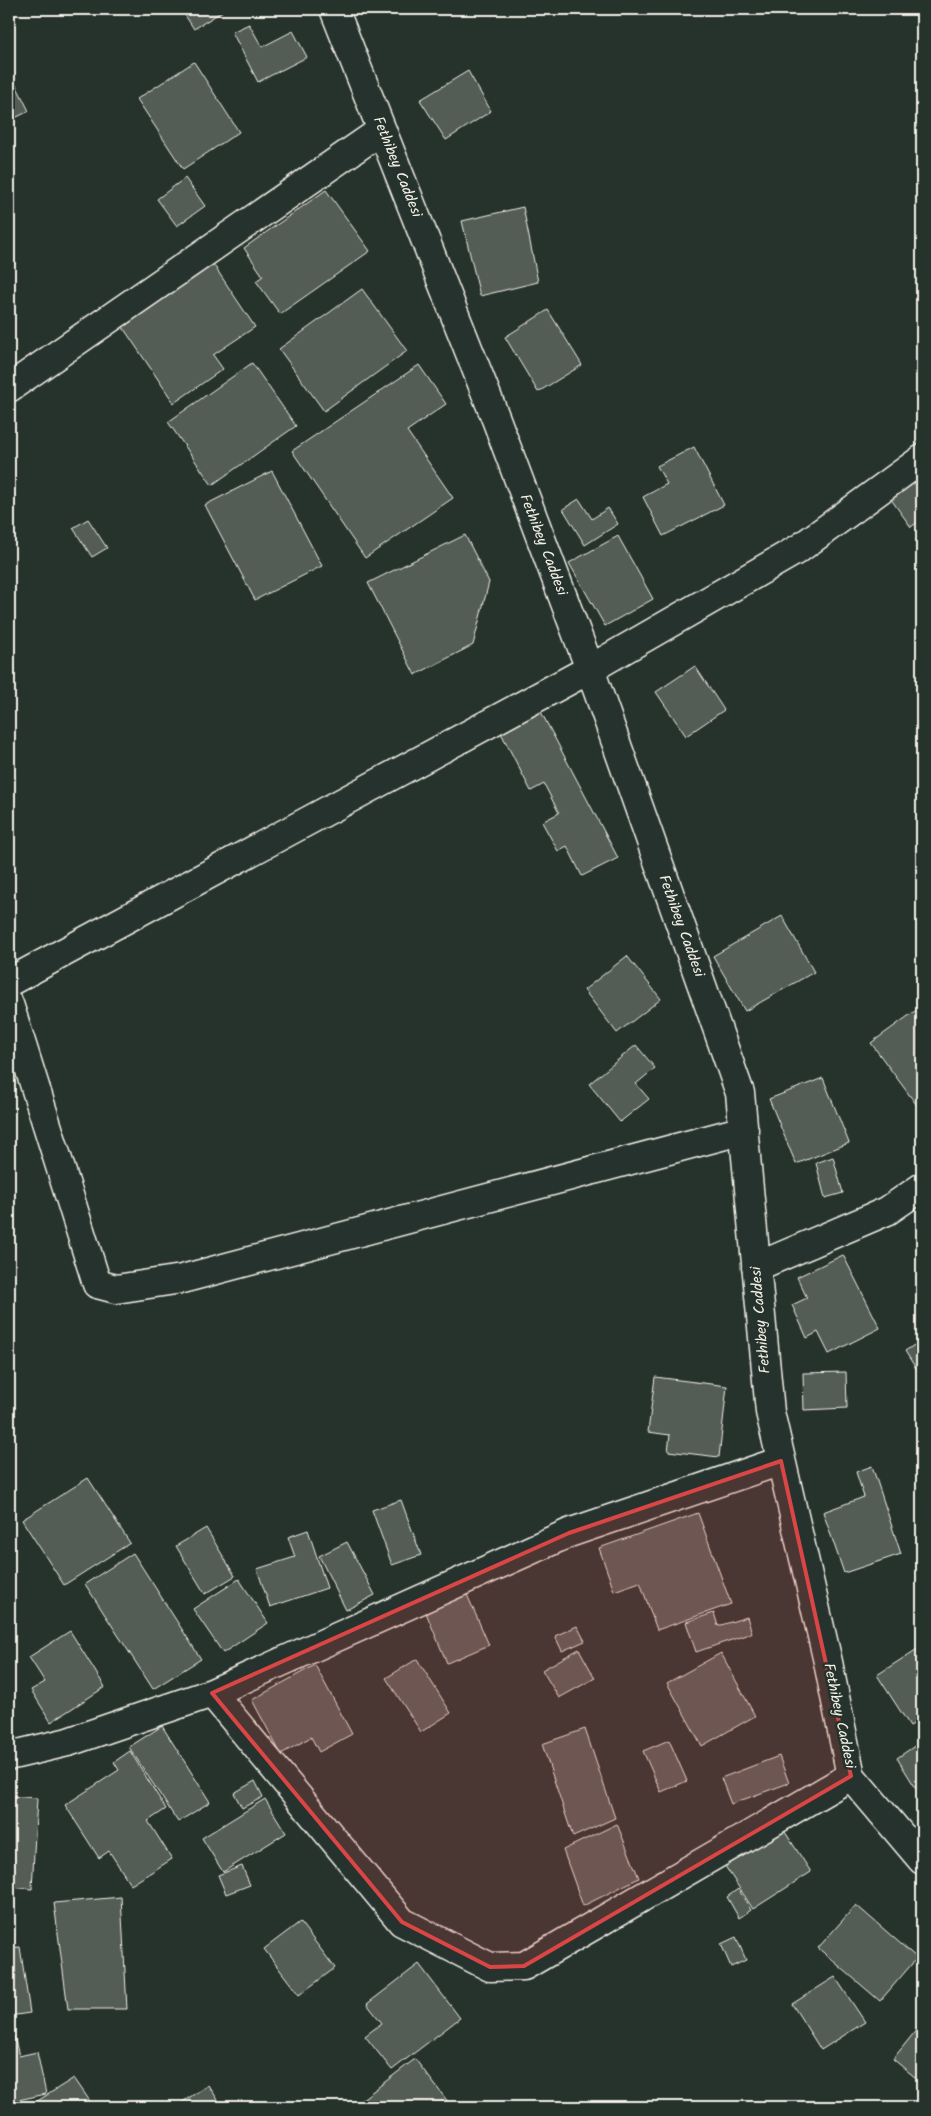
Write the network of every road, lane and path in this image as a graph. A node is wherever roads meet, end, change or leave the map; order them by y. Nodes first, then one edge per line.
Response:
1 (334, 9) edge
2 (382, 130) junction
3 (9, 388) edge
4 (922, 459) edge
5 (590, 669) junction
6 (9, 982) edge
7 (9, 1004) edge
8 (744, 1130) junction
9 (922, 1187) edge
10 (756, 1267) junction
11 (782, 1461) junction
12 (212, 1693) junction
13 (9, 1756) edge
14 (851, 1776) junction
15 (922, 1860) edge

1 - 2 street, Fethibey Caddesi
2 - 3 street
2 - 5 street, Fethibey Caddesi
4 - 5 street
5 - 6 street
5 - 8 street, Fethibey Caddesi
7 - 8 street
8 - 10 street, Fethibey Caddesi
9 - 10 street
10 - 11 street, Fethibey Caddesi
11 - 12 street
11 - 14 street, Fethibey Caddesi
12 - 13 street
12 - 14 street
14 - 15 street, Fethibey Caddesi

